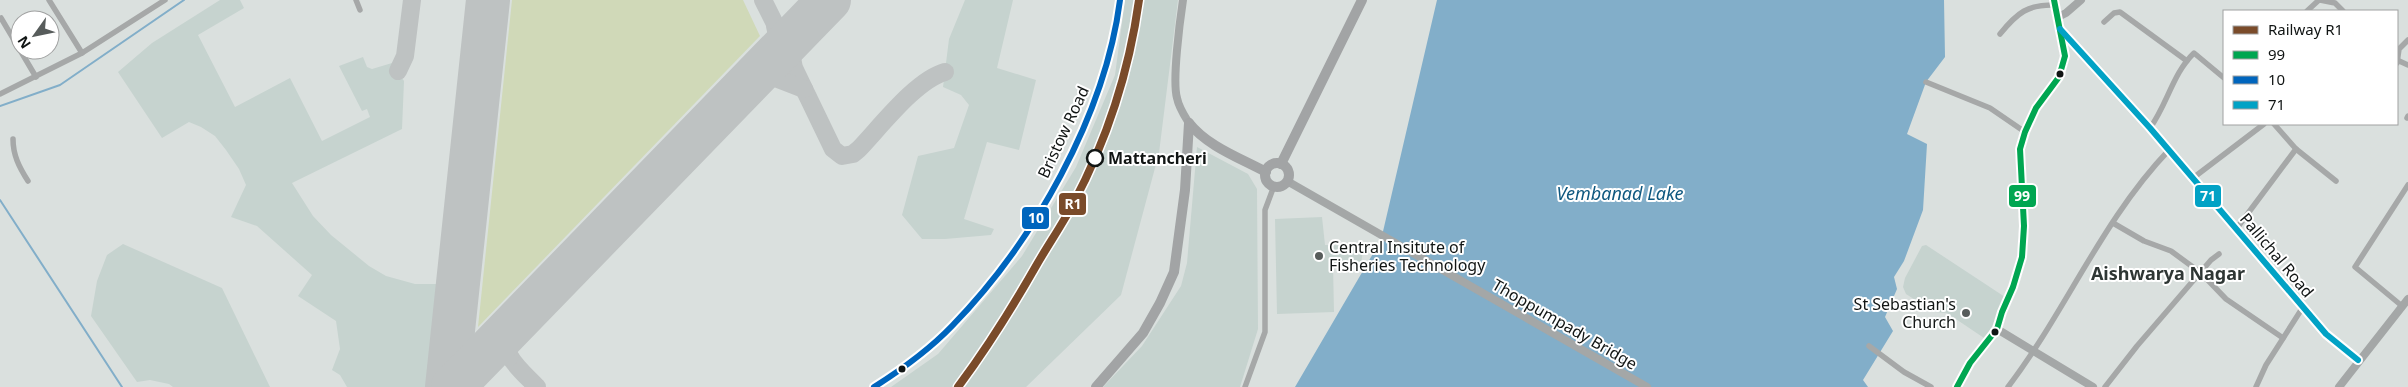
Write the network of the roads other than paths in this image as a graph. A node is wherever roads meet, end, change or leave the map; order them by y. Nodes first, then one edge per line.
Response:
1 (49, 0) edge
2 (165, 0) edge
3 (356, 0) edge
4 (1120, 0) edge
5 (1183, 0) edge
6 (1362, 0) edge
7 (2081, 0) edge
8 (2320, 0) edge
9 (2055, 2) edge
10 (360, 10) dead end
11 (2308, 10) edge
12 (2342, 10) edge
13 (2058, 17) junction
14 (1, 18) edge
15 (2104, 22) dead end
16 (2060, 29) junction
17 (2000, 34) dead end
18 (2408, 40) edge
19 (82, 53) junction
20 (2398, 55) edge
21 (2187, 60) junction
22 (36, 76) junction
23 (2223, 77) edge
24 (1926, 82) dead end
25 (0, 94) edge
26 (1189, 123) junction
27 (2263, 125) edge
28 (2275, 125) edge
29 (2150, 128) junction
30 (2024, 132) junction
31 (12, 138) dead end
32 (2296, 149) junction
33 (2169, 150) junction
34 (1282, 164) junction
35 (1266, 172) junction
36 (2194, 178) junction
37 (1287, 180) junction
38 (2336, 181) dead end
39 (28, 182) dead end
40 (2408, 185) edge
41 (1274, 186) junction
42 (2113, 223) junction
43 (2236, 228) junction
44 (2219, 254) dead end
45 (2201, 273) junction
46 (2406, 303) edge
47 (2304, 307) junction
48 (1997, 329) junction
49 (2283, 338) junction
50 (1869, 346) dead end
51 (2034, 353) junction
52 (2358, 360) junction
53 (874, 387) edge
54 (1096, 387) edge
55 (1245, 387) edge
56 (1647, 387) edge
57 (1931, 387) edge
58 (1957, 387) edge
59 (2008, 387) edge
60 (2093, 387) edge
61 (2105, 387) edge
62 (2256, 387) edge
63 (2339, 387) edge

1 - 19 street
2 - 19 street
3 - 10 street
4 - 53 street, Bristow Road
5 - 26 street
6 - 34 highway
7 - 13 street
8 - 11 street
8 - 12 street
9 - 13 main road
9 - 17 street
13 - 16 main road
14 - 22 street
15 - 21 street
16 - 29 street, Pallichal Road
16 - 30 main road
18 - 20 street
19 - 22 street
21 - 23 street
21 - 29 street
22 - 25 street
24 - 30 street
26 - 35 highway
26 - 54 highway
27 - 36 street
28 - 32 street
29 - 33 street, Pallichal Road
30 - 48 main road
31 - 39 street
32 - 38 street
32 - 43 street
33 - 36 street, Pallichal Road
33 - 42 street
34 - 35 highway
34 - 37 highway
35 - 41 highway
36 - 43 street, Pallichal Road
37 - 41 highway
37 - 56 street, Thoppumpady Bridge
40 - 46 street
41 - 55 street
42 - 45 street
42 - 51 street
43 - 47 street, Pallichal Road
44 - 45 street
45 - 49 street
45 - 61 street
46 - 52 street
47 - 49 street
47 - 52 street, Pallichal Road
48 - 51 street
48 - 58 main road
49 - 62 street
50 - 57 street
51 - 59 street
51 - 60 street
52 - 63 street

